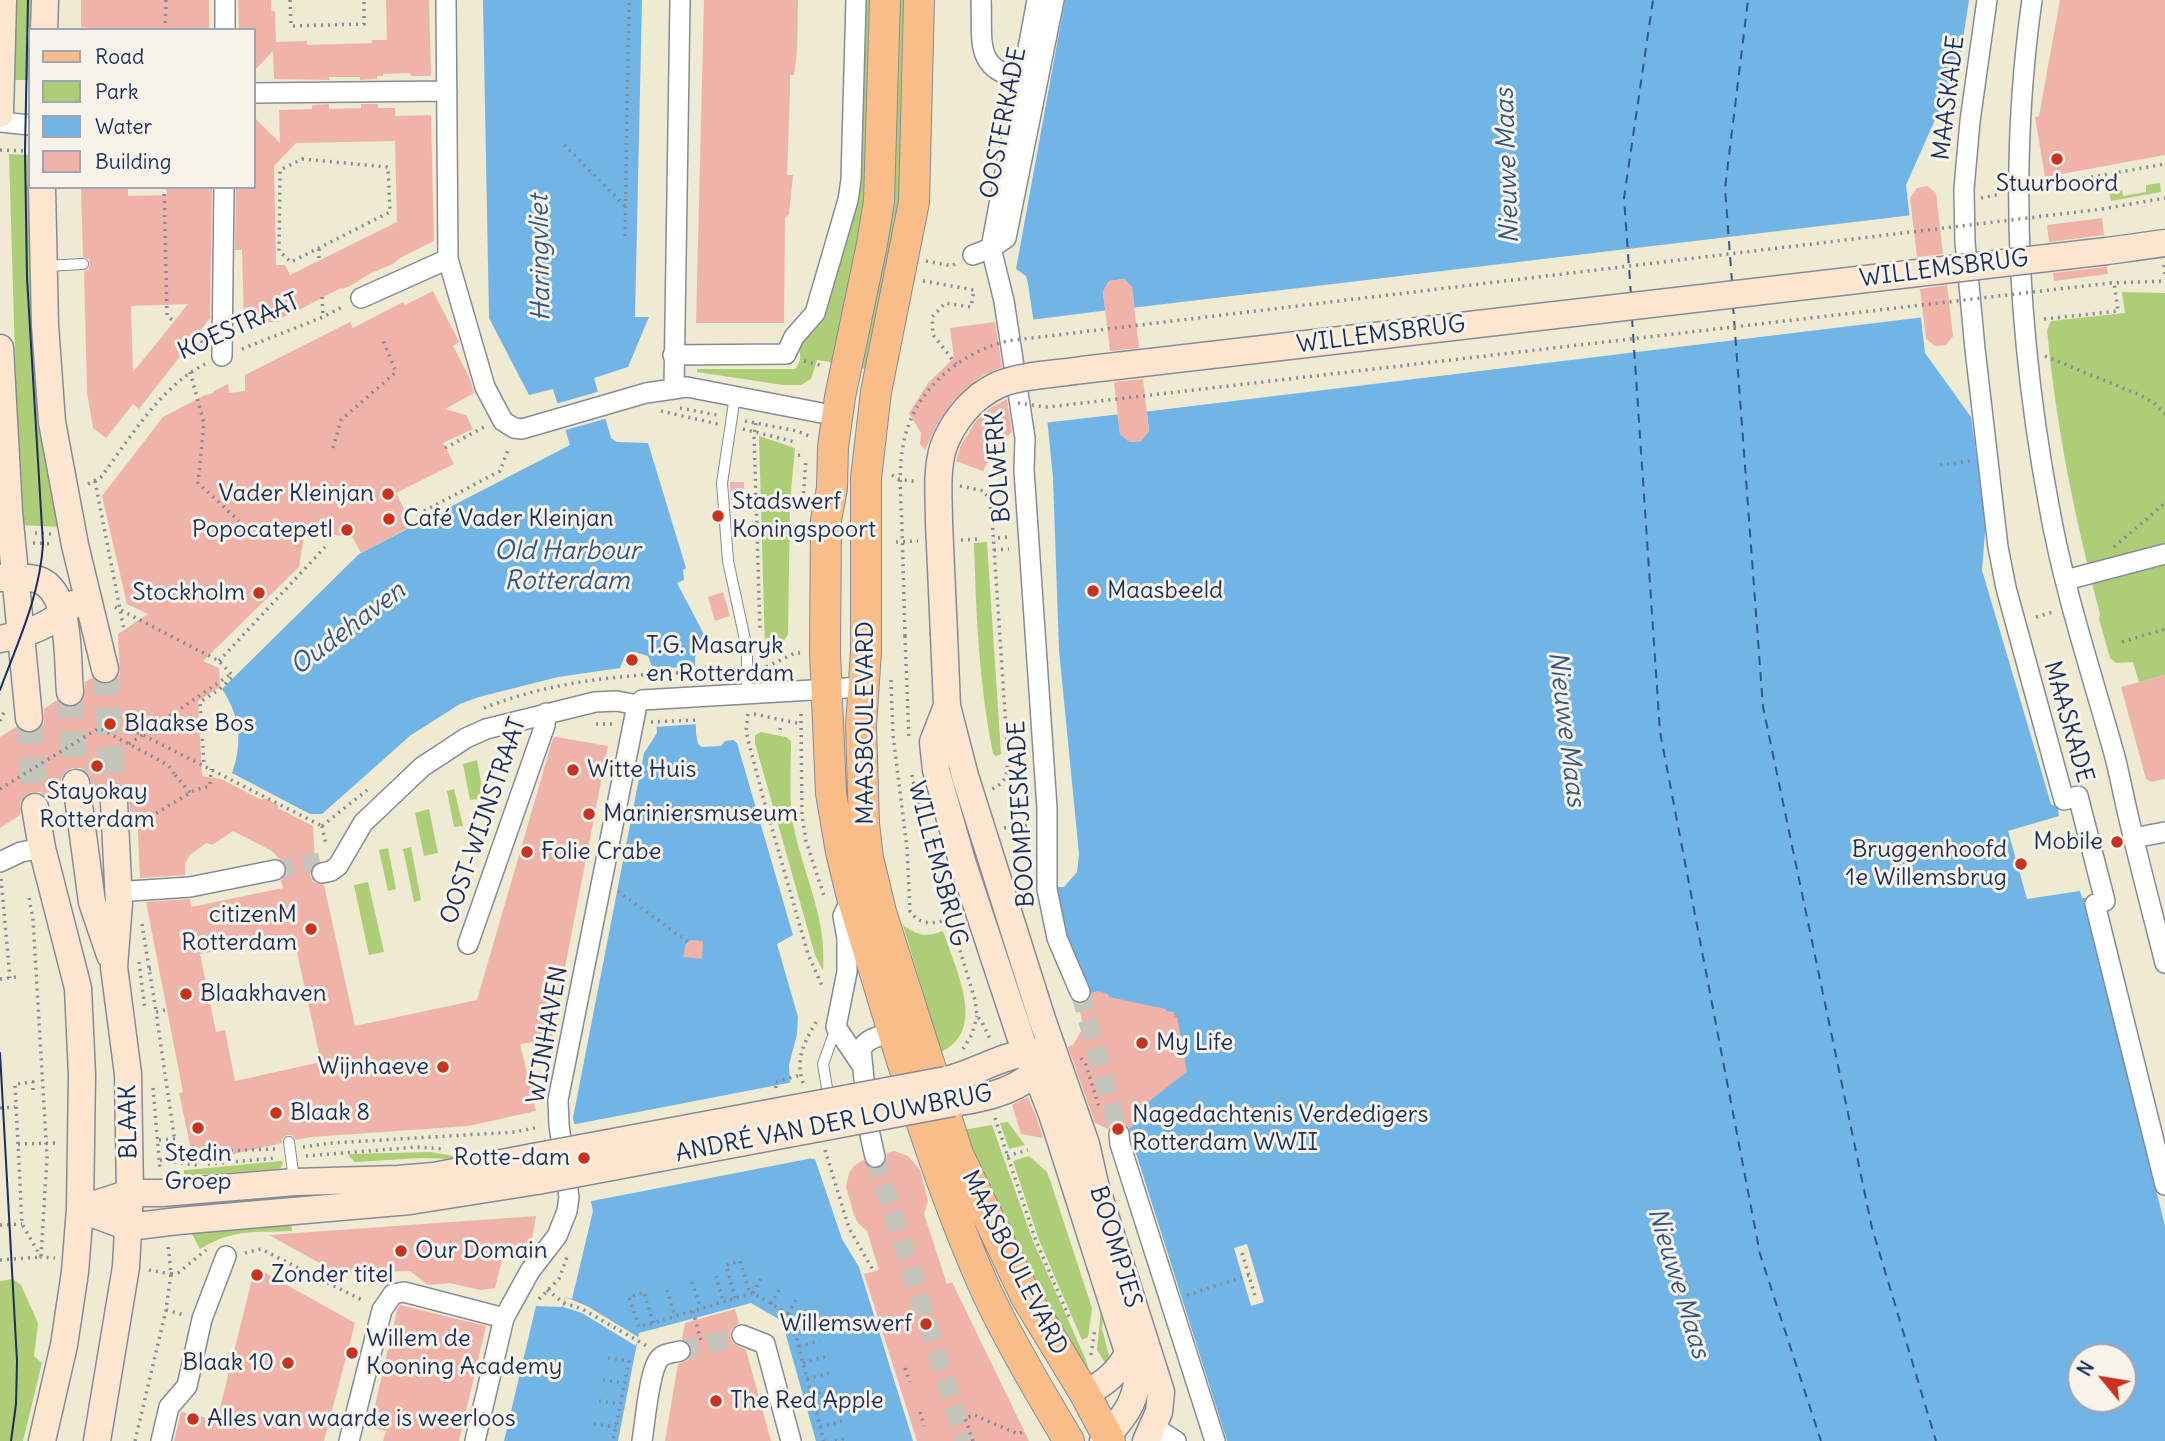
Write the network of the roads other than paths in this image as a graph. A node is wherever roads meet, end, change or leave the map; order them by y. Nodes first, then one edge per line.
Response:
1 (3, 0) edge
2 (45, 0) edge
3 (225, 0) edge
4 (446, 0) edge
5 (680, 0) edge
6 (856, 0) edge
7 (885, 0) edge
8 (919, 0) edge
9 (981, 0) edge
10 (1037, 0) edge
11 (1054, 0) edge
12 (1987, 0) edge
13 (2032, 0) edge
14 (44, 28) edge
15 (225, 28) edge
16 (1021, 79) junction
17 (447, 91) junction
18 (256, 93) edge
19 (0, 114) edge
20 (0, 122) edge
21 (28, 125) edge
22 (43, 189) edge
23 (224, 189) edge
24 (2165, 243) edge
25 (978, 257) junction
26 (447, 259) junction
27 (83, 264) dead end
28 (43, 266) junction
29 (361, 298) road end
30 (0, 348) edge
31 (673, 355) junction
32 (222, 356) road end
33 (674, 388) junction
34 (735, 396) junction
35 (875, 401) junction
36 (837, 416) junction
37 (2165, 554) edge
38 (8, 578) edge
39 (2066, 580) junction
40 (86, 582) junction
41 (64, 613) junction
42 (10, 637) edge
43 (106, 669) tunnel mouth
44 (1037, 670) joint
45 (863, 687) junction
46 (828, 688) junction
47 (70, 692) tunnel mouth
48 (747, 693) junction
49 (645, 702) junction
50 (947, 706) junction
51 (546, 713) junction
52 (29, 719) tunnel mouth
53 (76, 782) tunnel mouth
54 (114, 802) tunnel mouth
55 (35, 807) tunnel mouth
56 (2165, 832) edge
57 (2133, 838) junction
58 (42, 848) junction
59 (0, 862) edge
60 (321, 868) tunnel mouth
61 (275, 870) tunnel mouth
62 (130, 891) dead end
63 (852, 897) junction
64 (468, 944) dead end
65 (126, 963) junction
66 (2165, 963) edge
67 (1080, 992) tunnel mouth
68 (836, 1027) junction
69 (894, 1032) junction
70 (1054, 1052) junction
71 (1030, 1062) junction
72 (863, 1067) junction
73 (828, 1094) dead end
74 (1119, 1134) tunnel mouth
75 (875, 1157) tunnel mouth
76 (535, 1169) junction
77 (2165, 1185) edge
78 (130, 1193) junction
79 (80, 1209) junction
80 (128, 1227) junction
81 (226, 1256) road end
82 (504, 1318) junction
83 (742, 1335) dead end
84 (1129, 1352) junction
85 (672, 1353) tunnel mouth
86 (1096, 1388) junction
87 (1150, 1434) edge
88 (1107, 1439) edge
89 (42, 1441) edge
90 (97, 1441) edge
91 (161, 1441) edge
92 (349, 1441) edge
93 (475, 1441) edge
94 (642, 1441) edge
95 (791, 1441) edge
96 (1069, 1441) edge
97 (1176, 1441) edge
98 (1215, 1441) edge

1 - 19 main road
2 - 14 main road
3 - 15 street
4 - 17 street
5 - 31 street
6 - 31 street
7 - 36 main road, MAASBOULEVARD
8 - 35 main road, MAASBOULEVARD
9 - 16 street, OOSTERKADE
10 - 16 street, OOSTERKADE
11 - 25 street, OOSTERKADE
12 - 77 street, MAASKADE
13 - 39 street, MAASKADE
16 - 25 street, OOSTERKADE
17 - 18 street
17 - 26 street
20 - 21 street
22 - 28 main road
23 - 32 street
24 - 50 main road, WILLEMSBRUG, bridge
25 - 44 street, BOLWERK
26 - 29 street
26 - 33 street
27 - 28 lane
28 - 40 main road
30 - 38 main road
31 - 33 street
33 - 34 street
34 - 36 street
34 - 48 lane
35 - 36 main road
35 - 45 main road, MAASBOULEVARD
36 - 46 main road, MAASBOULEVARD
37 - 39 street
38 - 41 main road
38 - 42 main road
39 - 57 street, MAASKADE
40 - 41 main road
40 - 43 main road
41 - 42 main road
41 - 47 main road
42 - 52 main road
44 - 67 street, BOOMPJESKADE
45 - 46 street
45 - 86 main road, MAASBOULEVARD
46 - 48 street
46 - 63 main road, MAASBOULEVARD
48 - 49 street
49 - 51 street
49 - 82 street, WIJNHAVEN
50 - 70 main road, WILLEMSBRUG
50 - 71 main road, WILLEMSBRUG
51 - 60 street
51 - 64 street, OOST-WIJNSTRAAT
53 - 65 main road
54 - 65 main road, BLAAK
55 - 58 main road, BLAAK
56 - 57 street
57 - 66 street, MAASKADE
58 - 59 street
58 - 79 main road, BLAAK
61 - 62 street
63 - 68 street
63 - 69 main road, MAASBOULEVARD
65 - 78 main road, BLAAK
68 - 72 street
68 - 73 lane
69 - 72 street
69 - 96 main road, MAASBOULEVARD
70 - 71 main road, ANDRÉ VAN DER LOUWBRUG
70 - 87 main road, BOOMPJES
71 - 76 main road, ANDRÉ VAN DER LOUWBRUG, bridge
71 - 84 main road, BOOMPJES
72 - 75 street
74 - 98 street
76 - 78 main road, ANDRÉ VAN DER LOUWBRUG
76 - 80 main road, ANDRÉ VAN DER LOUWBRUG
78 - 79 main road, ANDRÉ VAN DER LOUWBRUG
78 - 80 main road, BLAAK
79 - 80 main road, ANDRÉ VAN DER LOUWBRUG
79 - 89 main road, BLAAK
80 - 90 main road, BLAAK
81 - 91 street
82 - 92 street
82 - 93 street, WIJNHAVEN
83 - 95 street
84 - 86 main road
84 - 88 main road, BOOMPJES
85 - 94 street
86 - 88 main road, MAASBOULEVARD
87 - 97 street

